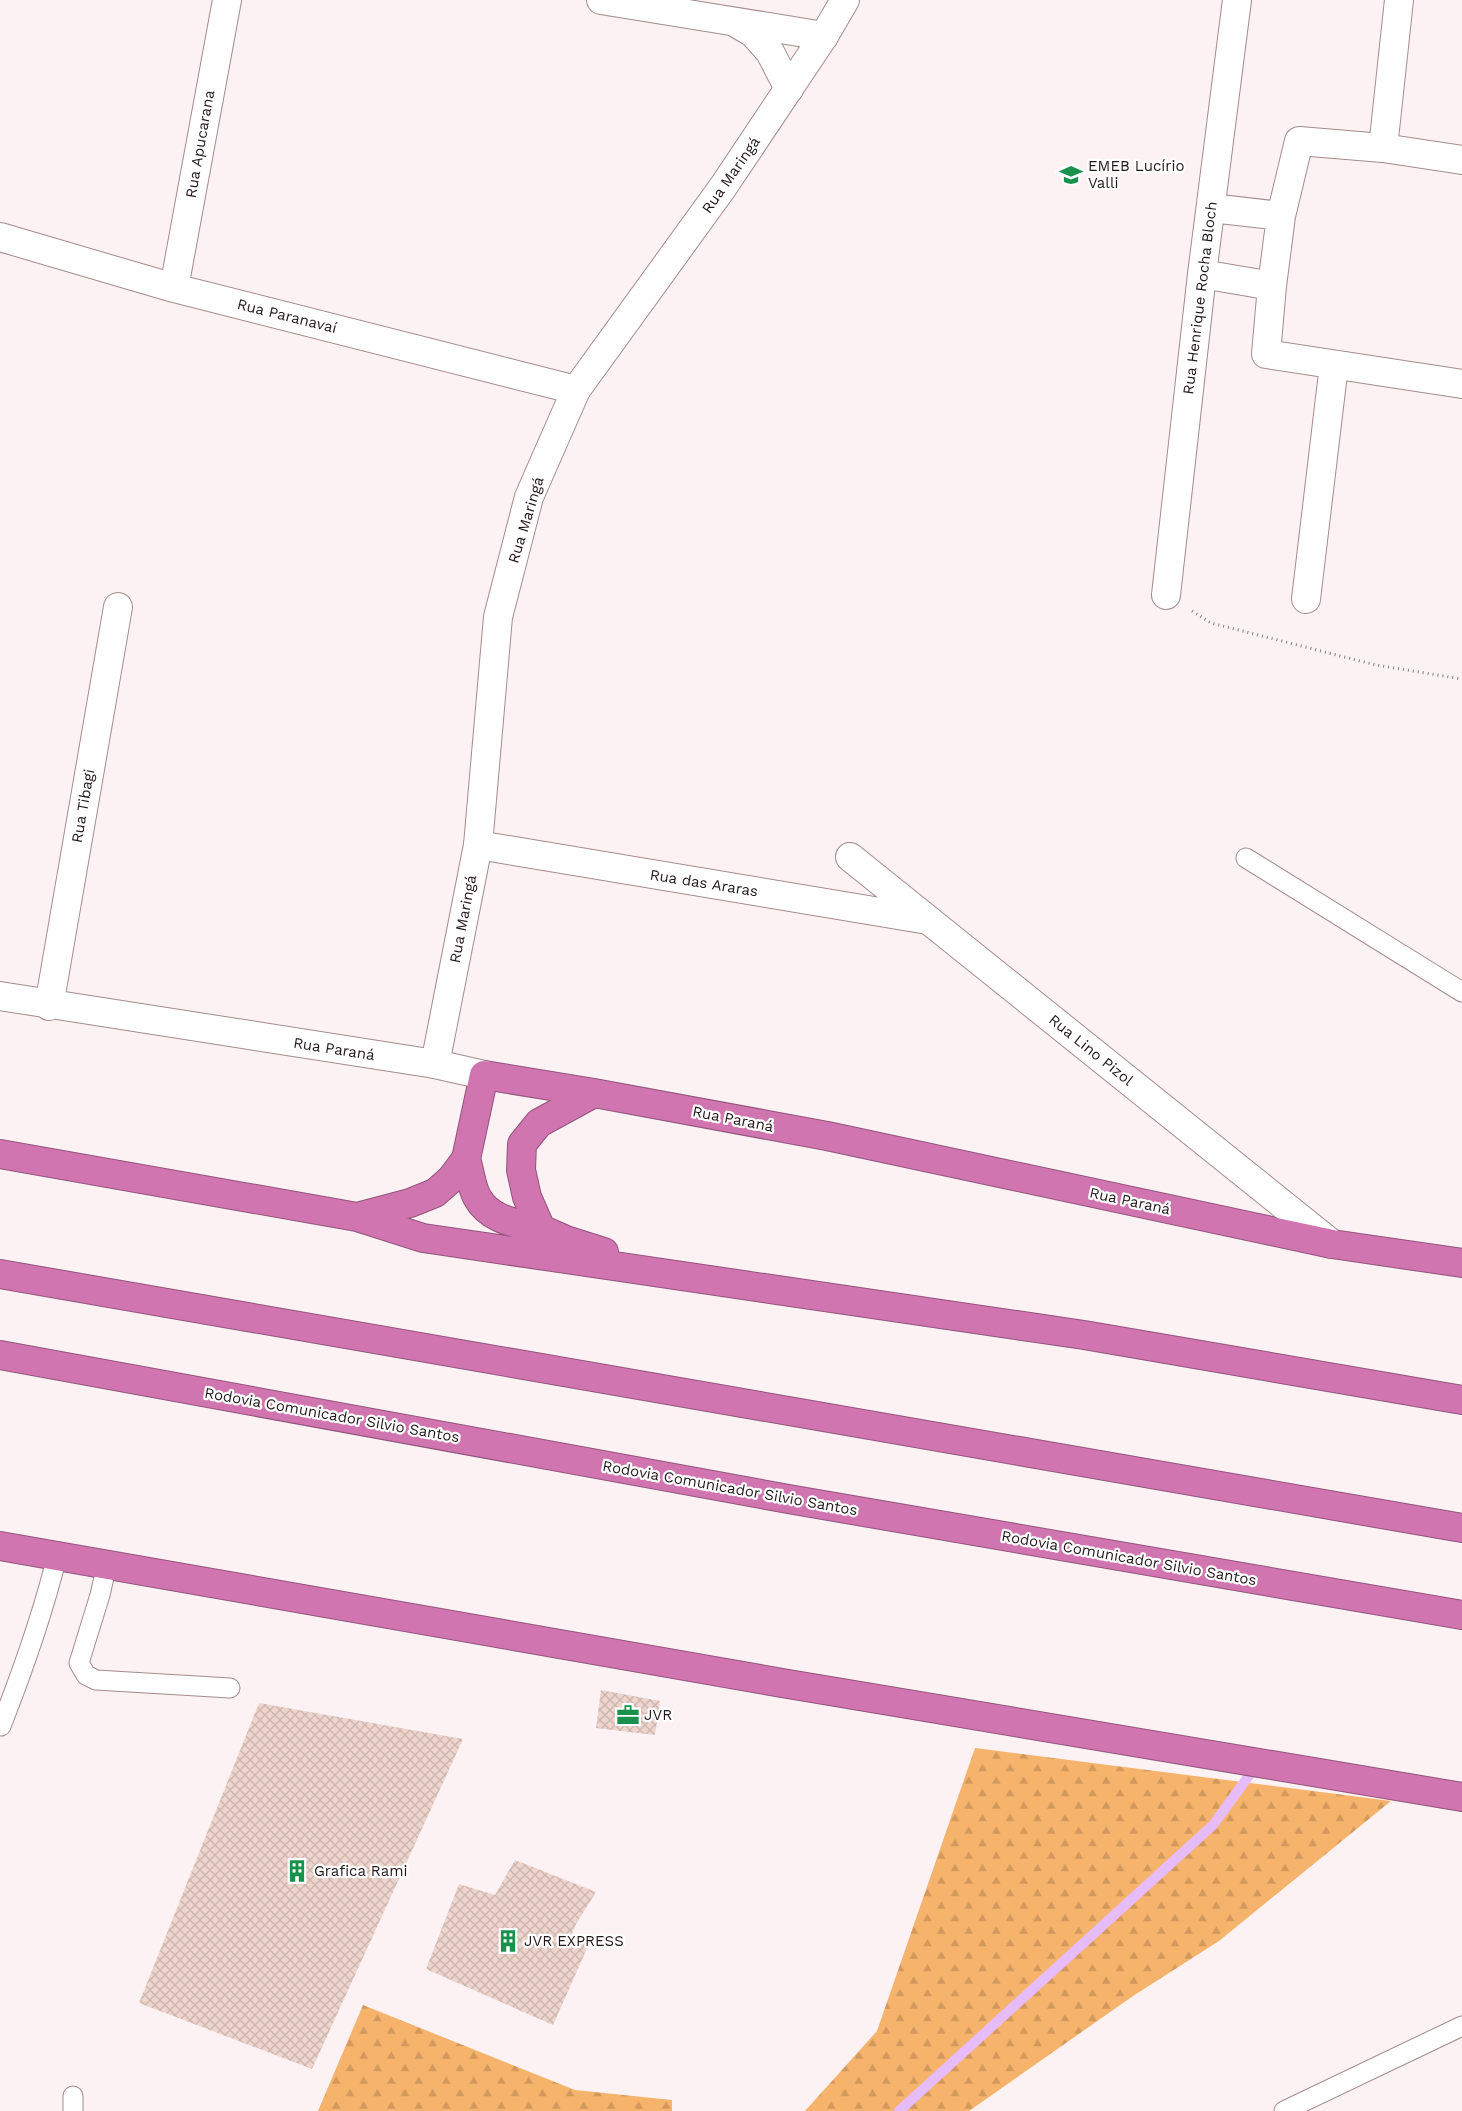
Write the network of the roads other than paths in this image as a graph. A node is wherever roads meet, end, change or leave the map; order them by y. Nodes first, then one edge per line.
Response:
1 (227, 0) edge
2 (601, 0) edge
3 (845, 0) edge
4 (1237, 0) edge
5 (1399, 0) edge
6 (732, 21) junction
7 (824, 36) junction
8 (789, 89) junction
9 (1383, 148) junction
10 (1462, 160) edge
11 (1211, 208) junction
12 (1281, 216) junction
13 (0, 237) edge
14 (1202, 274) junction
15 (1272, 286) junction
16 (174, 288) junction
17 (1334, 365) junction
18 (1462, 384) edge
19 (576, 390) junction
20 (1166, 595) road end
21 (1306, 599) dead end
22 (118, 607) dead end
23 (478, 845) junction
24 (850, 857) dead end
25 (1246, 858) dead end
26 (930, 920) junction
27 (1462, 992) edge
28 (0, 996) edge
29 (49, 1006) junction
30 (435, 1064) junction
31 (484, 1075) junction
32 (594, 1093) junction
33 (0, 1154) edge
34 (466, 1159) junction
35 (357, 1217) junction
36 (541, 1229) junction
37 (1332, 1244) junction
38 (1462, 1263) edge
39 (0, 1274) edge
40 (689, 1278) junction
41 (0, 1355) edge
42 (1462, 1400) edge
43 (1461, 1528) edge
44 (0, 1546) edge
45 (57, 1556) junction
46 (107, 1564) junction
47 (1462, 1615) edge
48 (230, 1688) dead end
49 (1, 1726) edge
50 (1462, 1797) edge
51 (1462, 2026) edge
52 (1284, 2111) edge

1 - 16 street, Rua Apucarana
2 - 6 street
3 - 7 street, Rua Maringá
4 - 11 street, Rua Henrique Rocha Bloch
5 - 9 street
6 - 7 street
6 - 8 street
7 - 8 street, Rua Maringá
8 - 19 street, Rua Maringá
9 - 10 street
9 - 12 street
11 - 12 street
11 - 14 street, Rua Henrique Rocha Bloch
12 - 15 street
13 - 16 street, Rua Paranavaí
14 - 15 street
14 - 20 street, Rua Henrique Rocha Bloch
15 - 17 street
16 - 19 street, Rua Paranavaí
17 - 18 street
17 - 21 street
19 - 23 street, Rua Maringá
22 - 29 street, Rua Tibagi
23 - 26 street, Rua das Araras
23 - 30 street, Rua Maringá
24 - 26 street, Rua Lino Pizol
25 - 27 lane
26 - 37 street, Rua Lino Pizol
28 - 29 street, Rua Paraná
29 - 30 street, Rua Paraná
30 - 31 street, Rua Paraná
31 - 32 highway, Rua Paraná
31 - 34 highway
32 - 36 highway
32 - 37 highway, Rua Paraná
33 - 35 highway
34 - 35 highway
34 - 36 highway
35 - 40 highway
36 - 40 highway
37 - 38 highway, Rua Paraná
39 - 43 highway
40 - 42 highway
41 - 47 highway, Rodovia Comunicador Silvio Santos
44 - 45 highway
45 - 46 highway
45 - 49 lane
46 - 48 lane
46 - 50 highway
51 - 52 lane

